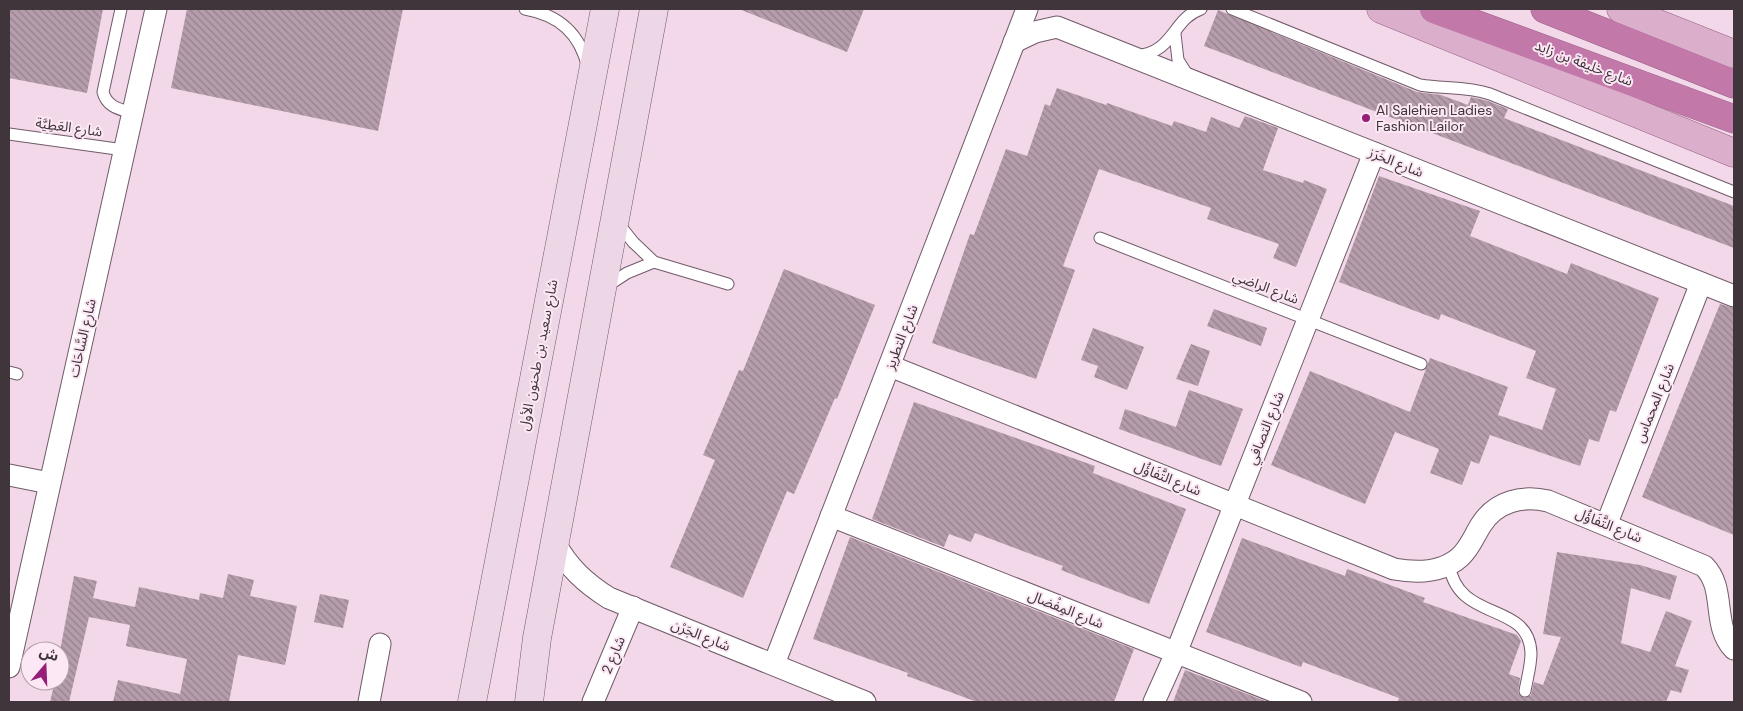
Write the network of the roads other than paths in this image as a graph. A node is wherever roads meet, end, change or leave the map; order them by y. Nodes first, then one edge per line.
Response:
1 (121, 9) edge
2 (156, 9) edge
3 (525, 9) edge
4 (560, 9) edge
5 (605, 9) edge
6 (654, 9) edge
7 (1027, 9) edge
8 (1201, 9) edge
9 (1232, 9) edge
10 (1381, 9) edge
11 (1434, 9) edge
12 (1545, 9) edge
13 (1622, 9) edge
14 (545, 13) junction
15 (1052, 18) edge
16 (1175, 34) junction
17 (1014, 42) junction
18 (1734, 54) edge
19 (1132, 57) junction
20 (1193, 81) junction
21 (591, 82) junction
22 (1734, 84) edge
23 (132, 113) junction
24 (1734, 119) edge
25 (9, 134) edge
26 (124, 150) junction
27 (1374, 153) junction
28 (1734, 154) edge
29 (1734, 192) edge
30 (615, 219) junction
31 (1100, 238) dead end
32 (654, 262) junction
33 (1701, 283) junction
34 (728, 284) dead end
35 (602, 289) junction
36 (1734, 296) edge
37 (1308, 320) junction
38 (1421, 364) dead end
39 (890, 366) junction
40 (9, 475) edge
41 (49, 483) junction
42 (1235, 505) junction
43 (831, 516) junction
44 (1607, 523) junction
45 (555, 543) junction
46 (1450, 564) junction
47 (633, 608) junction
48 (380, 644) dead end
49 (1734, 649) edge
50 (1176, 653) junction
51 (774, 664) junction
52 (9, 667) edge
53 (1525, 691) dead end
54 (369, 702) edge
55 (472, 702) edge
56 (529, 702) edge
57 (593, 702) edge
58 (865, 702) edge
59 (1154, 702) edge
60 (1301, 702) edge

1 - 23 lane
2 - 23 street, شارع السَّاحَات
3 - 14 lane
4 - 14 lane
5 - 21 main road, شارع سعيد بن طحنون الأول
6 - 30 main road
7 - 17 street, شارع التطريز
8 - 16 lane
9 - 29 lane
10 - 28 main road
11 - 24 highway, شارع خليفة بن زايد
12 - 22 highway
13 - 18 main road
14 - 21 lane
15 - 17 street, شارع الخَرَز
15 - 19 street, شارع الخَرَز
16 - 19 lane
16 - 20 lane
17 - 39 street, شارع التطريز
19 - 20 street, شارع الخَرَز
20 - 27 street, شارع الخَرَز
21 - 55 main road, شارع سعيد بن طحنون الأول
23 - 26 street, شارع السَّاحَات
25 - 26 lane, شارع العَطِيَّة
26 - 41 street, شارع السَّاحَات
27 - 33 street, شارع الخَرَز
27 - 37 street, شارع التصافي
30 - 32 lane
30 - 35 main road
31 - 37 lane, شارع الراضي
32 - 34 lane
32 - 35 lane
33 - 36 street, شارع الخَرَز
33 - 44 street, شارع المحماس
35 - 45 main road
37 - 38 lane, شارع الراضي
37 - 42 street, شارع التصافي
39 - 42 street, شارع التَّفَاؤُل
39 - 43 street, شارع التطريز
40 - 41 street
41 - 52 street, شارع السَّاحَات
42 - 46 street, شارع التَّفَاؤُل
42 - 50 street, شارع التصافي
43 - 50 street, شارع المِفْضال
43 - 51 street, شارع التطريز
44 - 46 street, شارع التَّفَاؤُل
44 - 49 street, شارع التَّفَاؤُل
45 - 47 street, شارع الجَرْن
45 - 56 main road
46 - 53 lane
47 - 51 street, شارع الجَرْن
47 - 57 street, شارع 2
48 - 54 street
50 - 59 street, شارع التصافي
50 - 60 street, شارع المِفْضال
51 - 58 street, شارع الجَرْن

